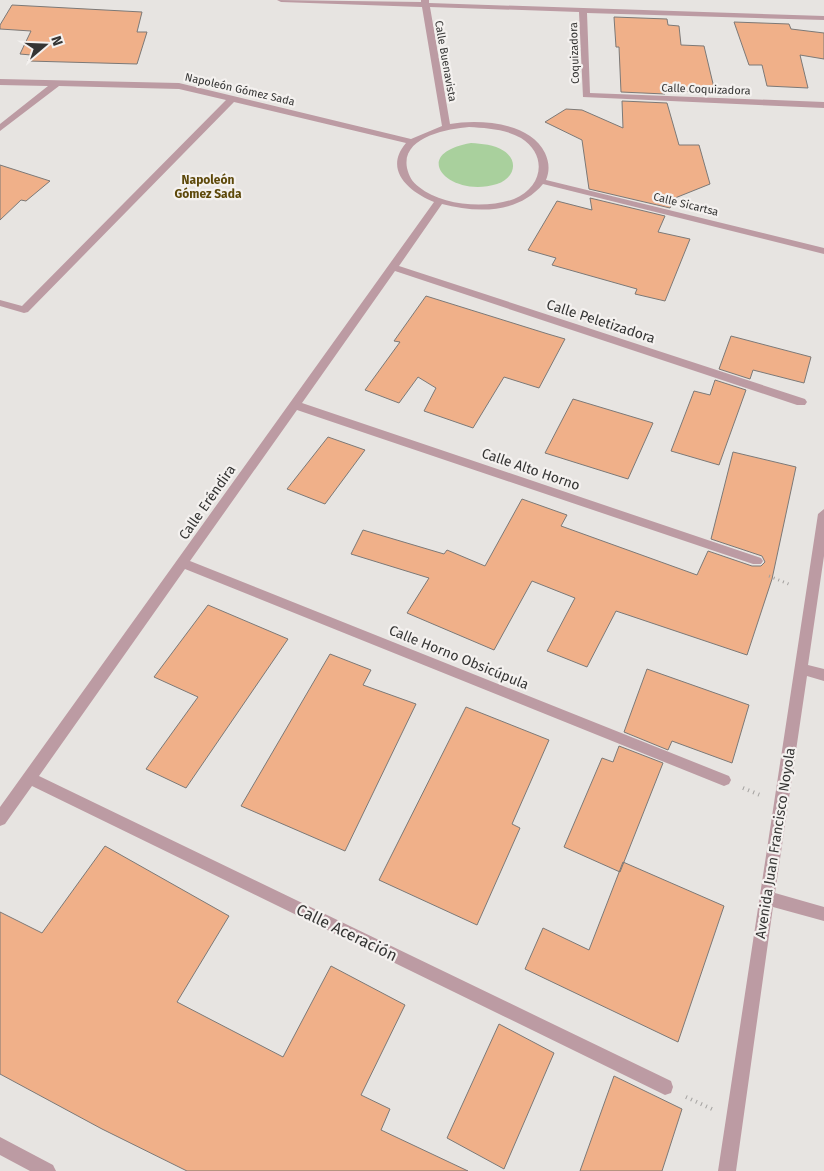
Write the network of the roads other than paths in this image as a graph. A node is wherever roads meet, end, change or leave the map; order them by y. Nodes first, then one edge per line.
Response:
1 (281, 0) edge
2 (425, 3) edge
3 (584, 11) junction
4 (824, 18) edge
5 (0, 82) edge
6 (57, 83) junction
7 (586, 95) joint
8 (232, 99) junction
9 (824, 105) edge
10 (446, 126) junction
11 (0, 128) edge
12 (412, 142) junction
13 (541, 181) junction
14 (439, 202) junction
15 (824, 251) edge
16 (392, 267) junction
17 (0, 303) edge
18 (801, 402) dead end
19 (294, 405) junction
20 (824, 514) edge
21 (757, 561) dead end
22 (182, 563) junction
23 (801, 669) junction
24 (824, 675) edge
25 (29, 778) junction
26 (724, 780) road end
27 (0, 819) edge
28 (766, 898) junction
29 (824, 914) edge
30 (665, 1087) road end
31 (0, 1146) edge
32 (47, 1171) edge
33 (726, 1171) edge

1 - 2 street
2 - 3 street
2 - 10 street, Calle Buenavista
3 - 4 street
3 - 7 street, Coquizadora
5 - 6 street, Napoleón Gómez Sada
6 - 8 street, Napoleón Gómez Sada
6 - 11 street
7 - 9 street, Calle Coquizadora
8 - 12 street, Napoleón Gómez Sada
8 - 17 street
10 - 12 street
10 - 13 street
12 - 14 street
13 - 14 street
13 - 15 street, Calle Sicartsa
14 - 16 street, Calle Eréndira
16 - 18 street, Calle Peletizadora
16 - 19 street, Calle Eréndira
19 - 21 street, Calle Alto Horno
19 - 22 street, Calle Eréndira
20 - 23 street, Avenida Juan Francisco Noyola
22 - 25 street, Calle Eréndira
22 - 26 street, Calle Horno Obsicúpula
23 - 24 street
23 - 28 street, Avenida Juan Francisco Noyola
25 - 27 street, Calle Eréndira
25 - 30 street, Calle Aceración
28 - 29 street
28 - 33 street, Avenida Juan Francisco Noyola
31 - 32 street

